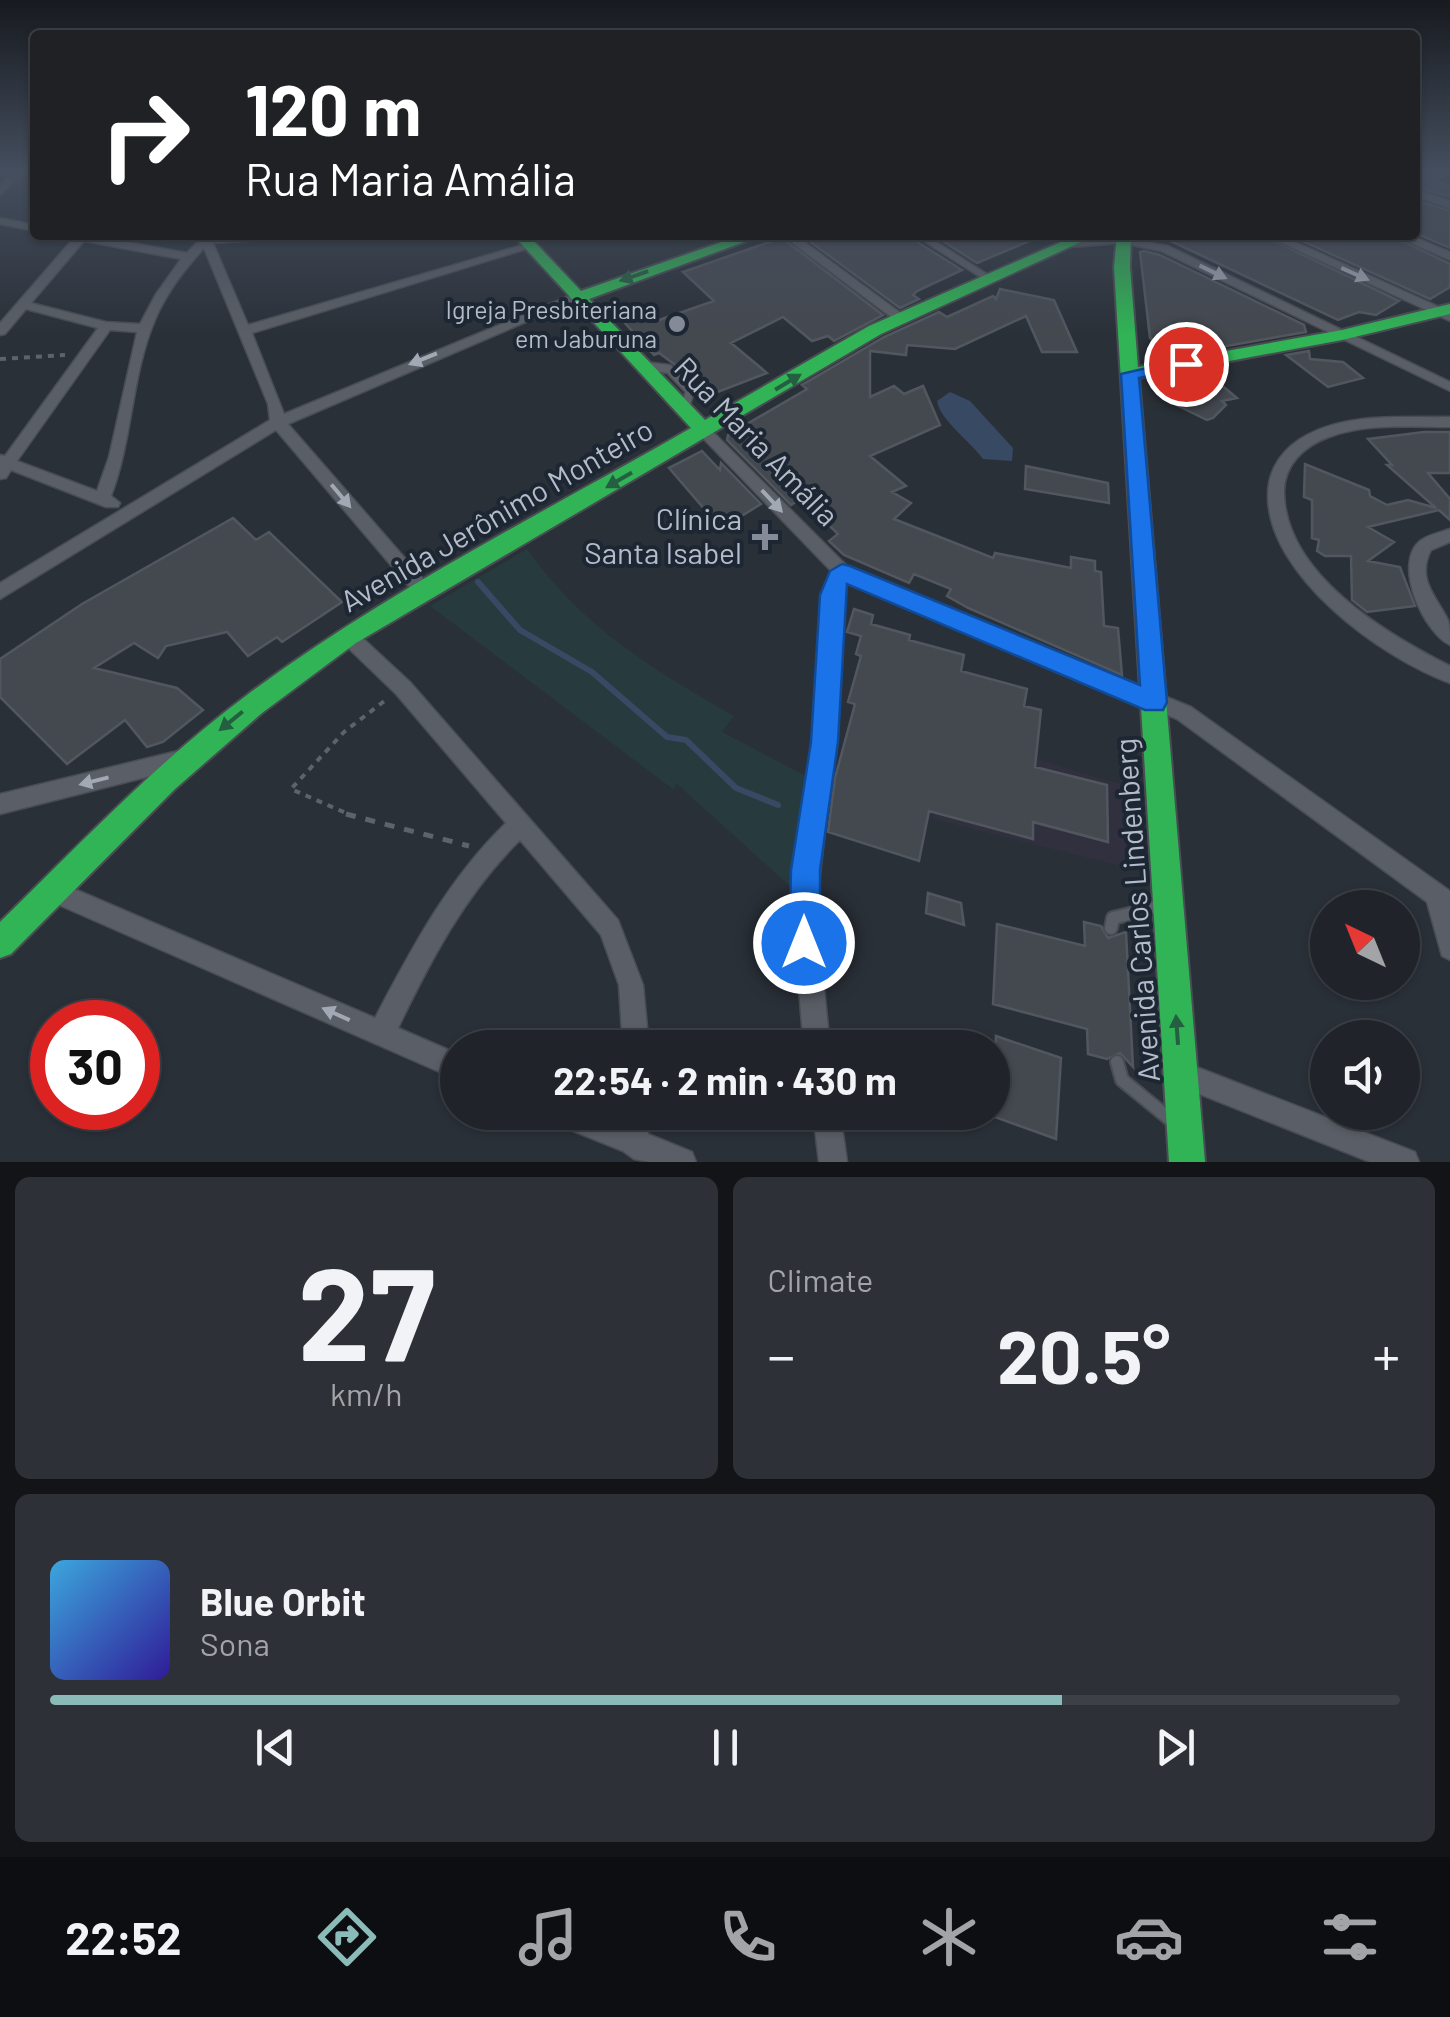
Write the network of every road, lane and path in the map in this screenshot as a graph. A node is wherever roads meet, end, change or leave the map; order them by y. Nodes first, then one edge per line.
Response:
1 (74, 240) edge
2 (98, 240) edge
3 (202, 240) edge
4 (205, 240) edge
5 (742, 240) edge
6 (795, 240) edge
7 (928, 240) edge
8 (1080, 240) edge
9 (1123, 240) edge
10 (1131, 240) edge
11 (1281, 240) edge
12 (1412, 240) edge
13 (525, 241) edge
14 (1450, 256) edge
15 (189, 257) junction
16 (990, 279) junction
17 (578, 297) junction
18 (21, 304) junction
19 (1447, 312) edge
20 (900, 317) junction
21 (106, 326) junction
22 (144, 328) junction
23 (0, 331) edge
24 (243, 331) junction
25 (1342, 335) junction
26 (86, 354) junction
27 (0, 358) edge
28 (1130, 374) junction
29 (1450, 387) edge
30 (278, 422) junction
31 (1450, 422) edge
32 (704, 431) junction
33 (3, 466) edge
34 (102, 498) junction
35 (128, 511) junction
36 (1450, 535) edge
37 (842, 572) junction
38 (1, 590) edge
39 (424, 592) junction
40 (348, 636) junction
41 (1450, 636) edge
42 (1450, 675) edge
43 (404, 688) junction
44 (1154, 702) junction
45 (187, 758) junction
46 (0, 804) edge
47 (521, 824) junction
48 (492, 852) junction
49 (51, 890) junction
50 (1443, 901) edge
51 (1168, 904) junction
52 (1111, 928) dead end
53 (0, 943) edge
54 (1450, 948) edge
55 (635, 1030) edge
56 (814, 1030) edge
57 (381, 1034) junction
58 (440, 1059) edge
59 (1116, 1062) dead end
60 (1180, 1074) junction
61 (602, 1130) edge
62 (634, 1130) edge
63 (829, 1130) edge
64 (1184, 1131) junction
65 (634, 1144) junction
66 (682, 1162) edge
67 (833, 1162) edge
68 (1186, 1162) edge
69 (1406, 1162) edge

1 - 18 street
2 - 15 street
3 - 15 street
4 - 24 street
5 -> 17 main road
6 - 20 street
7 - 16 lane
8 - 16 main road, Avenida Jerônimo Monteiro
9 - 28 main road, Avenida Carlos Lindenberg
10 -> 25 street
11 -> 19 street
12 - 14 street
13 - 17 main road, Rua Maria Amália
13 - 24 street
15 - 22 street
16 - 20 main road, Avenida Jerônimo Monteiro
17 -> 30 street
17 - 32 main road, Rua Maria Amália
18 - 21 street
18 - 23 street
19 - 25 main road
32 -> 20 main road, Avenida Jerônimo Monteiro
21 - 22 street
21 - 26 street
22 - 34 street
24 - 30 street
25 - 28 main road
25 - 29 street
26 - 27 path
26 - 33 street
28 - 44 main road, Avenida Carlos Lindenberg
30 - 35 street
30 -> 39 street
31 - 42 street
32 -> 37 street, Rua Maria Amália
32 -> 39 main road, Avenida Jerônimo Monteiro
33 - 34 street
34 - 35 street
35 - 38 street
36 - 41 street
37 - 44 street, Rua Maria Amália
37 - 56 street
39 - 40 main road, Avenida Jerônimo Monteiro
40 - 43 street
40 -> 45 main road, Avenida Jerônimo Monteiro
43 - 47 street
43 - 48 path
44 - 50 street, Rua Maria Amália
44 - 51 main road, Avenida Carlos Lindenberg
45 -> 46 street
45 - 49 main road, Avenida Jerônimo Monteiro
47 - 48 street
47 - 55 street
48 - 57 street
49 - 53 main road, Avenida Jerônimo Monteiro
57 -> 49 street
50 - 54 street
51 - 52 lane
60 -> 51 main road, Avenida Carlos Lindenberg
57 - 58 street
59 - 64 lane
60 - 64 main road, Avenida Carlos Lindenberg
60 - 69 street
61 - 65 street
62 - 65 street
63 - 67 street
64 - 68 main road, Avenida Carlos Lindenberg
65 - 66 street

